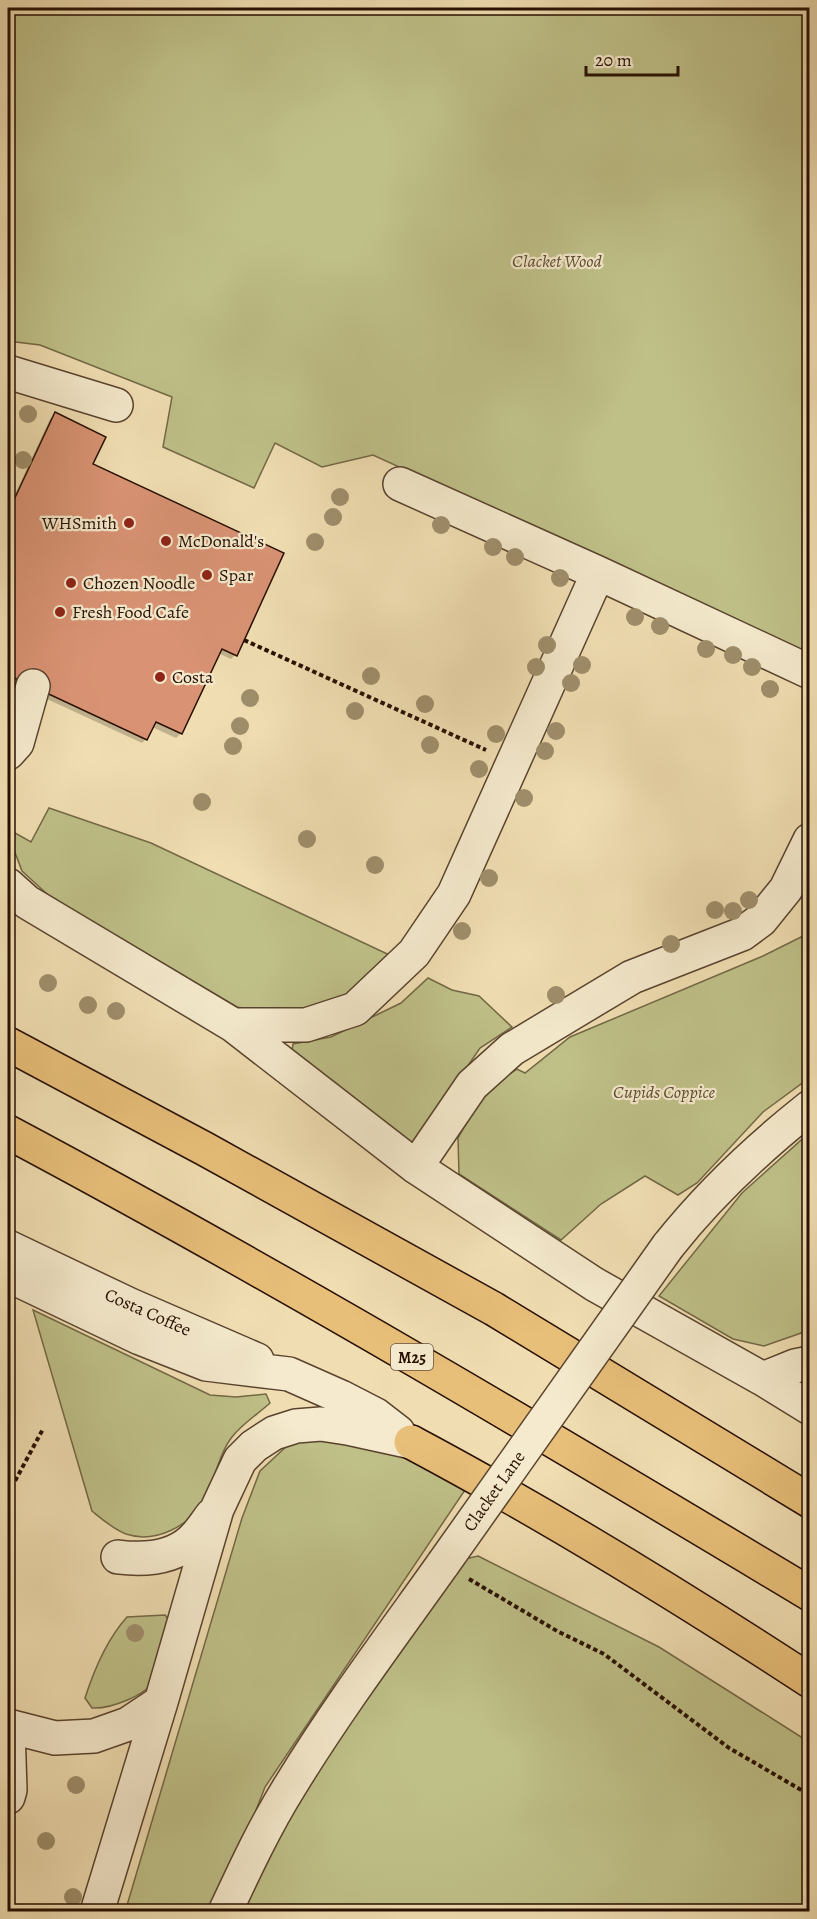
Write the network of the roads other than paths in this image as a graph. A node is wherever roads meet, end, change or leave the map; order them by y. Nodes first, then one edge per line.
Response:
1 (8, 372) edge
2 (116, 405) dead end
3 (400, 484) dead end
4 (598, 573) junction
5 (810, 672) edge
6 (33, 686) dead end
7 (8, 753) edge
8 (810, 840) edge
9 (14, 894) edge
10 (233, 1025) junction
11 (8, 1044) edge
12 (810, 1107) edge
13 (8, 1132) edge
14 (417, 1167) junction
15 (8, 1247) edge
16 (8, 1275) edge
17 (805, 1359) edge
18 (289, 1374) junction
19 (763, 1379) junction
20 (810, 1408) edge
21 (411, 1442) junction
22 (810, 1501) edge
23 (218, 1509) junction
24 (118, 1557) dead end
25 (810, 1594) edge
26 (810, 1681) edge
27 (160, 1702) junction
28 (8, 1727) edge
29 (8, 1797) edge
30 (97, 1911) edge
31 (225, 1911) edge

1 - 2 street
3 - 4 street
4 - 5 street
4 - 10 street
6 - 7 street
8 - 14 street
9 - 10 street
10 - 14 street
11 - 22 highway
12 - 31 street, Clacket Lane, bridge
13 - 25 highway, M25
14 - 19 street
15 - 18 street, Costa Coffee
16 - 18 street
17 - 19 street
18 - 21 street, Costa Coffee
19 - 20 street
21 - 23 street
21 - 26 highway
23 - 24 street
23 - 27 street
27 - 28 street
27 - 30 street
28 - 29 street

